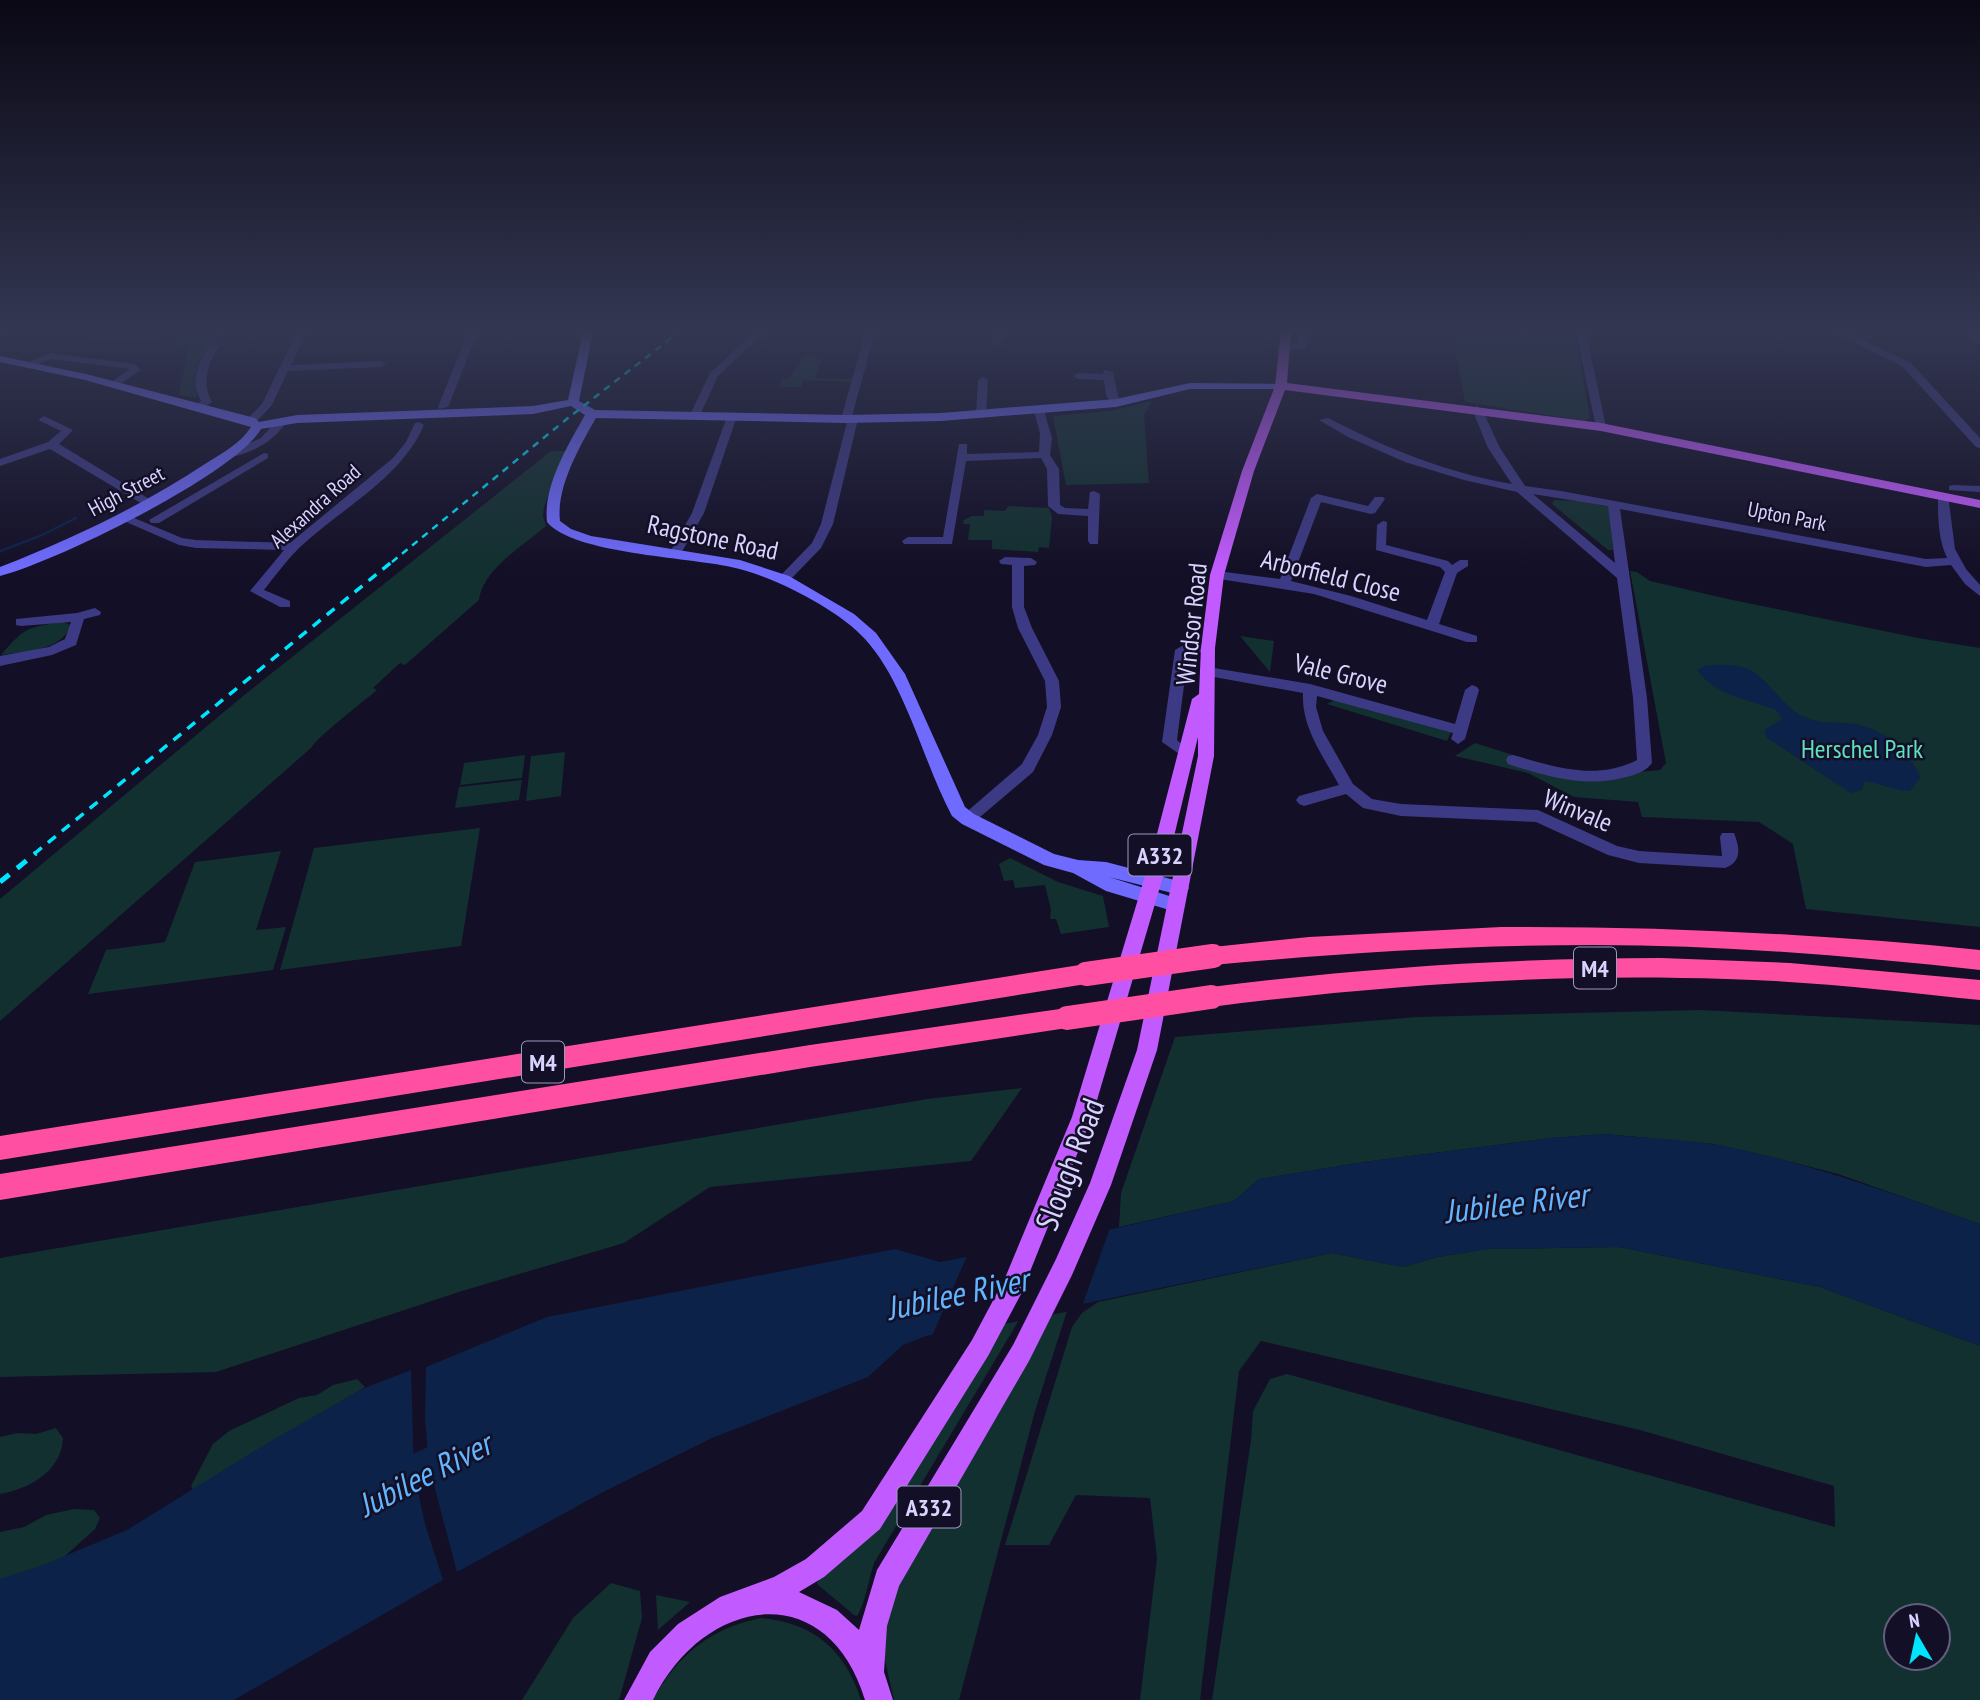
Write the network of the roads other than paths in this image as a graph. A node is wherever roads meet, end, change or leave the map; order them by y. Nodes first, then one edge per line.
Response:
1 (215, 411) edge
2 (262, 411) edge
3 (484, 411) edge
4 (588, 411) edge
5 (697, 411) edge
6 (852, 411) edge
7 (981, 411) edge
8 (1034, 411) edge
9 (1039, 411) edge
10 (1271, 411) edge
11 (1478, 411) edge
12 (1493, 411) edge
13 (1598, 411) edge
14 (1949, 411) edge
15 (592, 414) junction
16 (695, 415) junction
17 (981, 415) junction
18 (732, 416) junction
19 (44, 419) dead end
20 (850, 419) junction
21 (1324, 419) dead end
22 (282, 421) junction
23 (254, 423) junction
24 (419, 425) dead end
25 (1601, 427) junction
26 (52, 445) junction
27 (1980, 445) edge
28 (1044, 455) junction
29 (225, 456) junction
30 (255, 459) dead end
31 (0, 463) edge
32 (199, 474) junction
33 (219, 482) junction
34 (1980, 489) edge
35 (1522, 491) junction
36 (1948, 492) junction
37 (1094, 494) dead end
38 (1379, 499) dead end
39 (150, 504) junction
40 (1614, 504) junction
41 (1980, 504) edge
42 (1094, 513) junction
43 (123, 518) junction
44 (155, 520) dead end
45 (1382, 525) dead end
46 (908, 541) dead end
47 (1094, 541) dead end
48 (293, 547) junction
49 (676, 552) junction
50 (1952, 561) junction
51 (1018, 562) dead end
52 (1464, 563) dead end
53 (0, 572) edge
54 (1451, 572) junction
55 (1217, 575) junction
56 (1622, 576) junction
57 (784, 579) junction
58 (1284, 583) junction
59 (1980, 592) edge
60 (285, 604) dead end
61 (95, 612) dead end
62 (77, 617) junction
63 (21, 622) dead end
64 (1432, 625) junction
65 (1472, 639) dead end
66 (1208, 648) junction
67 (0, 661) edge
68 (1208, 672) junction
69 (1310, 689) junction
70 (1472, 690) dead end
71 (1185, 753) junction
72 (1513, 760) dead end
73 (1348, 788) junction
74 (1304, 800) dead end
75 (968, 820) junction
76 (1728, 837) dead end
77 (1149, 889) junction
78 (1178, 897) junction
79 (1980, 960) edge
80 (1980, 990) edge
81 (0, 1148) edge
82 (0, 1187) edge
83 (749, 1601) junction
84 (870, 1673) junction
85 (639, 1700) edge
86 (878, 1700) edge

1 - 23 street
2 - 23 street
3 - 22 street
4 - 15 street
5 - 16 street
6 - 20 street
7 - 17 street
8 - 17 street
9 - 28 street
10 - 55 main road, Windsor Road / A332
11 - 35 street
12 - 25 main road
13 - 25 street
14 - 27 street
15 - 16 street
15 - 49 street, Ragstone Road
16 - 18 street
17 - 20 street
18 - 20 street
18 - 49 street
19 - 26 street
20 - 57 street
21 - 35 street, Upton Park
22 - 23 street
22 - 29 street
23 - 29 street, High Street
24 - 48 street, Alexandra Road
25 - 36 main road
26 - 31 street
26 - 39 street
28 - 42 street
28 - 46 street
29 - 32 street, High Street
30 - 33 street
32 - 33 street
32 - 39 street, High Street
33 - 44 street
34 - 36 street
35 - 40 street, Upton Park
35 - 56 street, Upton Park
36 - 41 main road
36 - 50 street
37 - 42 street
38 - 58 street
39 - 43 street, High Street
40 - 50 street, Upton Park
40 - 56 street
42 - 47 street
43 - 48 street
43 - 53 street, High Street
45 - 54 street
48 - 60 street, Alexandra Road
49 - 57 street, Ragstone Road
50 - 59 street
51 - 75 street
52 - 54 street
54 - 64 street
55 - 58 street, Arborfield Close
55 - 66 main road, Windsor Road / A332
56 - 72 street
57 - 75 street, Ragstone Road
58 - 64 street, Arborfield Close
61 - 62 street
62 - 63 street
62 - 67 street
64 - 65 street, Arborfield Close
66 - 68 main road, Windsor Road / A332
66 - 71 street
68 - 69 street, Vale Grove
68 - 71 main road, A332
68 - 78 main road, Windsor Road / A332
69 - 70 street, Vale Grove
69 - 73 street, Winvale
71 - 77 main road, A332
73 - 74 street
73 - 76 street, Winvale
75 - 77 street, Ragstone Road
77 - 78 street, Ragstone Road
77 - 83 main road, Slough Road / A332
78 - 84 main road, Slough Road / A332
79 - 81 highway, M4, bridge
80 - 82 highway, M4, bridge
83 - 84 main road, A332
83 - 85 main road, A332
84 - 86 main road, A332

